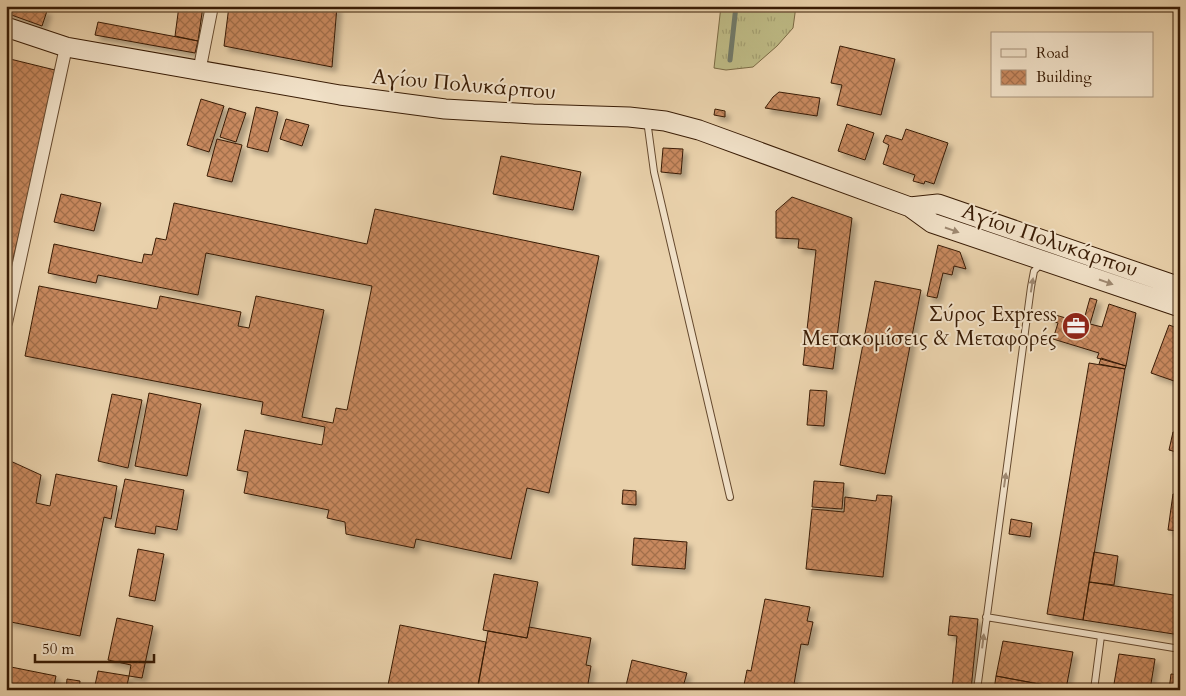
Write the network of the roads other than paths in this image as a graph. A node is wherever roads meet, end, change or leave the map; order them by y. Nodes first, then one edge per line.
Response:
1 (212, 6) edge
2 (6, 27) edge
3 (66, 47) junction
4 (199, 72) junction
5 (647, 119) junction
6 (910, 206) junction
7 (1044, 261) junction
8 (1180, 287) edge
9 (1180, 307) edge
10 (6, 323) edge
11 (730, 496) dead end
12 (986, 617) junction
13 (1101, 636) junction
14 (1180, 649) edge
15 (977, 690) edge
16 (1094, 690) edge

1 - 4 street
2 - 3 street, Αγίου Πολυκάρπου
3 - 4 street, Αγίου Πολυκάρπου
3 - 10 street
4 - 5 street, Αγίου Πολυκάρπου
5 - 6 street, Αγίου Πολυκάρπου
5 - 11 lane
6 -> 7 street, Αγίου Πολυκάρπου
6 - 8 street, Αγίου Πολυκάρπου
7 -> 9 street, Αγίου Πολυκάρπου
12 -> 7 lane
12 - 13 lane
15 -> 12 lane
13 - 14 lane
13 - 16 lane

